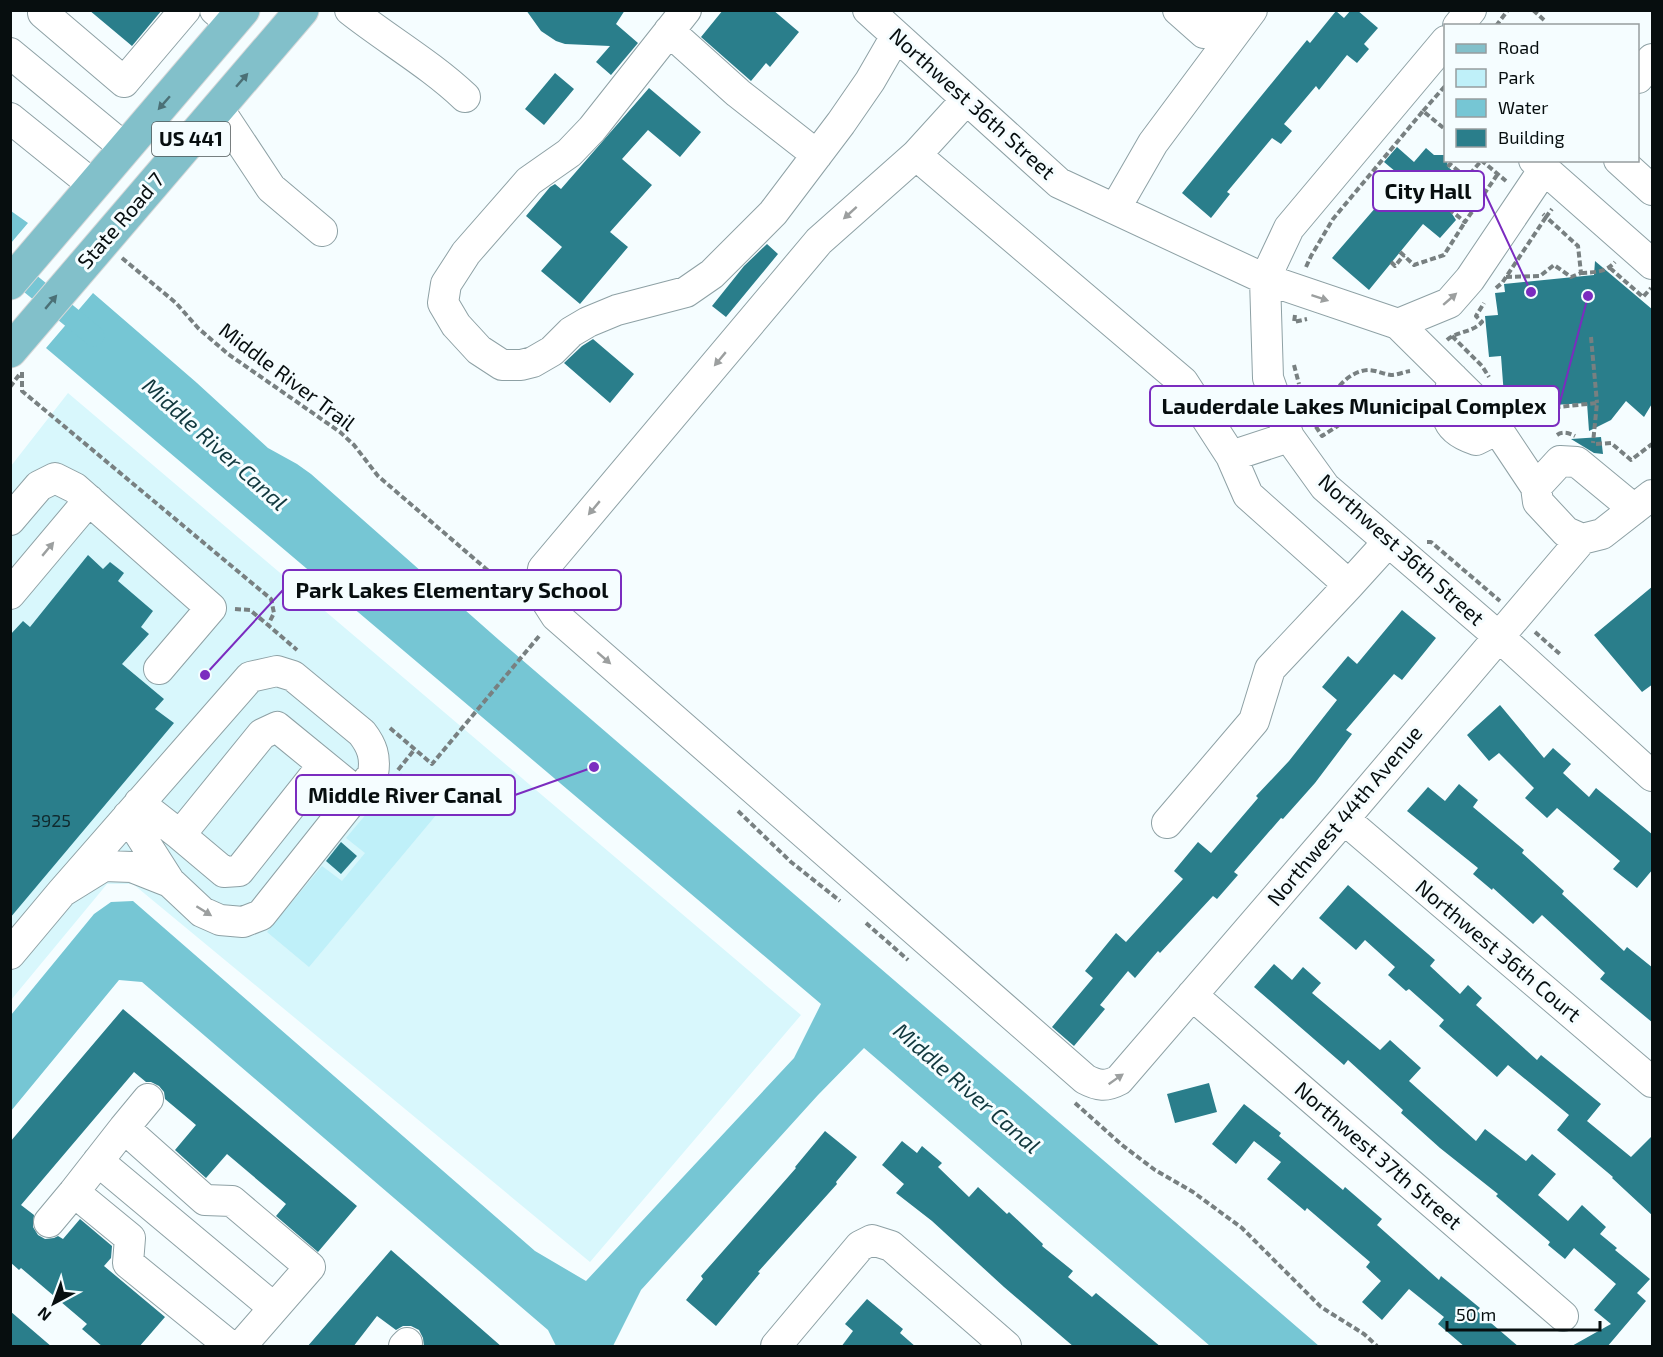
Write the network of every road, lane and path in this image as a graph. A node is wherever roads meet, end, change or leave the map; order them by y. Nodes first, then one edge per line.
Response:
1 (45, 10) edge
2 (185, 10) edge
3 (302, 10) edge
4 (350, 10) edge
5 (868, 10) edge
6 (1178, 10) edge
7 (1222, 10) edge
8 (1252, 10) edge
9 (1508, 10) edge
10 (1533, 10) edge
11 (230, 15) edge
12 (1544, 20) dead end
13 (677, 21) edge
14 (1498, 24) edge
15 (896, 36) junction
16 (10, 53) edge
17 (1653, 59) edge
18 (1639, 77) edge
19 (1439, 78) edge
20 (465, 97) dead end
21 (966, 100) junction
22 (218, 108) junction
23 (1423, 111) junction
24 (10, 118) edge
25 (1444, 128) edge
26 (125, 148) junction
27 (817, 155) junction
28 (916, 155) junction
29 (1479, 162) edge
30 (1483, 162) edge
31 (1621, 162) edge
32 (1539, 165) edge
33 (1448, 167) dead end
34 (1497, 175) junction
35 (93, 185) junction
36 (1653, 190) edge
37 (1524, 198) junction
38 (1115, 209) junction
39 (1449, 209) dead end
40 (1546, 218) junction
41 (1465, 222) junction
42 (322, 231) dead end
43 (102, 243) junction
44 (1391, 262) dead end
45 (1653, 264) edge
46 (1610, 268) dead end
47 (1506, 277) junction
48 (1265, 279) junction
49 (10, 283) edge
50 (1653, 286) edge
51 (1299, 291) junction
52 (1492, 291) dead end
53 (1486, 299) dead end
54 (1311, 319) dead end
55 (1294, 322) junction
56 (1398, 324) junction
57 (1293, 331) dead end
58 (1452, 336) junction
59 (1591, 337) dead end
60 (18, 353) edge
61 (1292, 358) dead end
62 (1445, 370) junction
63 (1494, 385) dead end
64 (1300, 387) dead end
65 (1597, 403) junction
66 (1309, 413) dead end
67 (1342, 423) dead end
68 (1336, 427) junction
69 (1512, 431) junction
70 (1289, 437) junction
71 (1578, 437) dead end
72 (1550, 439) dead end
73 (1585, 441) dead end
74 (1653, 444) edge
75 (1593, 445) junction
76 (1231, 456) junction
77 (1536, 487) junction
78 (88, 500) junction
79 (1643, 502) edge
80 (10, 520) edge
81 (1582, 539) junction
82 (1388, 542) junction
83 (1349, 585) junction
84 (540, 591) junction
85 (10, 594) edge
86 (211, 608) junction
87 (268, 625) junction
88 (1498, 636) junction
89 (531, 645) dead end
90 (303, 654) dead end
91 (159, 669) dead end
92 (389, 728) dead end
93 (323, 765) junction
94 (1653, 776) edge
95 (359, 794) junction
96 (134, 809) junction
97 (1344, 819) junction
98 (1167, 823) dead end
99 (180, 835) junction
100 (170, 882) junction
101 (62, 892) junction
102 (10, 954) edge
103 (1192, 995) junction
104 (1653, 1082) edge
105 (147, 1099) dead end
106 (124, 1128) junction
107 (98, 1161) junction
108 (74, 1192) junction
109 (49, 1222) dead end
110 (274, 1308) junction
111 (1563, 1316) dead end
112 (230, 1347) edge
113 (241, 1347) edge
114 (776, 1347) edge
115 (1006, 1347) edge

1 - 2 street
22 -> 3 main road, State Road 7 / US 441
4 - 20 street
5 - 15 street, Northwest 36th Street
6 - 7 street
8 - 38 street
9 - 14 path
10 - 12 path
11 -> 26 main road, US 441
13 - 27 street
13 - 27 street
15 - 21 street, Northwest 36th Street
15 - 27 street
16 - 26 street
17 - 18 street
19 - 23 path
19 - 48 street
21 - 28 street
21 - 38 street, Northwest 36th Street
22 - 42 street
22 - 43 main road, State Road 7 / US 441
23 - 25 path
23 - 51 path
24 - 35 street
26 - 35 main road, US 441
28 - 76 street
28 -> 84 street
29 - 33 path
30 - 34 path
31 - 36 street
32 - 37 street
32 - 45 street
34 - 37 path
34 - 41 path
35 - 49 main road, US 441
37 - 40 path
56 -> 37 street
38 - 48 street, Northwest 36th Street
39 - 41 path
40 - 47 path
40 - 47 path
41 - 44 path
60 -> 43 main road, State Road 7 / US 441
43 - 84 path, Middle River Trail
46 - 50 path
47 - 52 path
48 - 51 street
48 - 70 street, Northwest 36th Street
51 - 55 path
51 -> 56 street
53 - 58 path
54 - 55 path
55 - 57 path
56 - 62 street
58 - 62 path
58 - 63 path
59 - 65 path
60 - 87 path
61 - 64 path
62 - 68 path
62 - 69 street
65 - 69 path
65 - 75 path
66 - 68 path
67 - 68 path
69 - 77 street
70 - 76 street
70 - 82 street, Northwest 36th Street
71 - 72 path
73 - 75 path
74 - 75 path
76 - 83 street
77 - 79 street
77 - 81 street
78 - 80 street
85 -> 78 street
78 - 86 street
79 - 81 street
81 - 88 street, Northwest 44th Avenue
82 - 83 street
82 - 88 street, Northwest 36th Street
83 - 98 street
84 -> 103 street, Northwest 44th Avenue
86 - 87 path
86 - 91 street
87 - 90 path
88 - 94 street, Northwest 36th Street
88 - 97 street, Northwest 44th Avenue
89 - 92 path
93 - 95 street
93 - 99 street
93 - 99 street
95 - 96 street
100 -> 95 street
96 - 99 street
96 - 100 street
96 - 101 street
97 - 103 street, Northwest 44th Avenue
97 - 104 street, Northwest 36th Court
100 - 101 street
101 - 102 street
103 - 111 street, Northwest 37th Street
105 - 106 street
106 - 107 street
106 - 110 street
107 - 108 street
107 - 110 street
108 - 109 street
108 - 112 street
110 - 113 street
114 - 115 street

